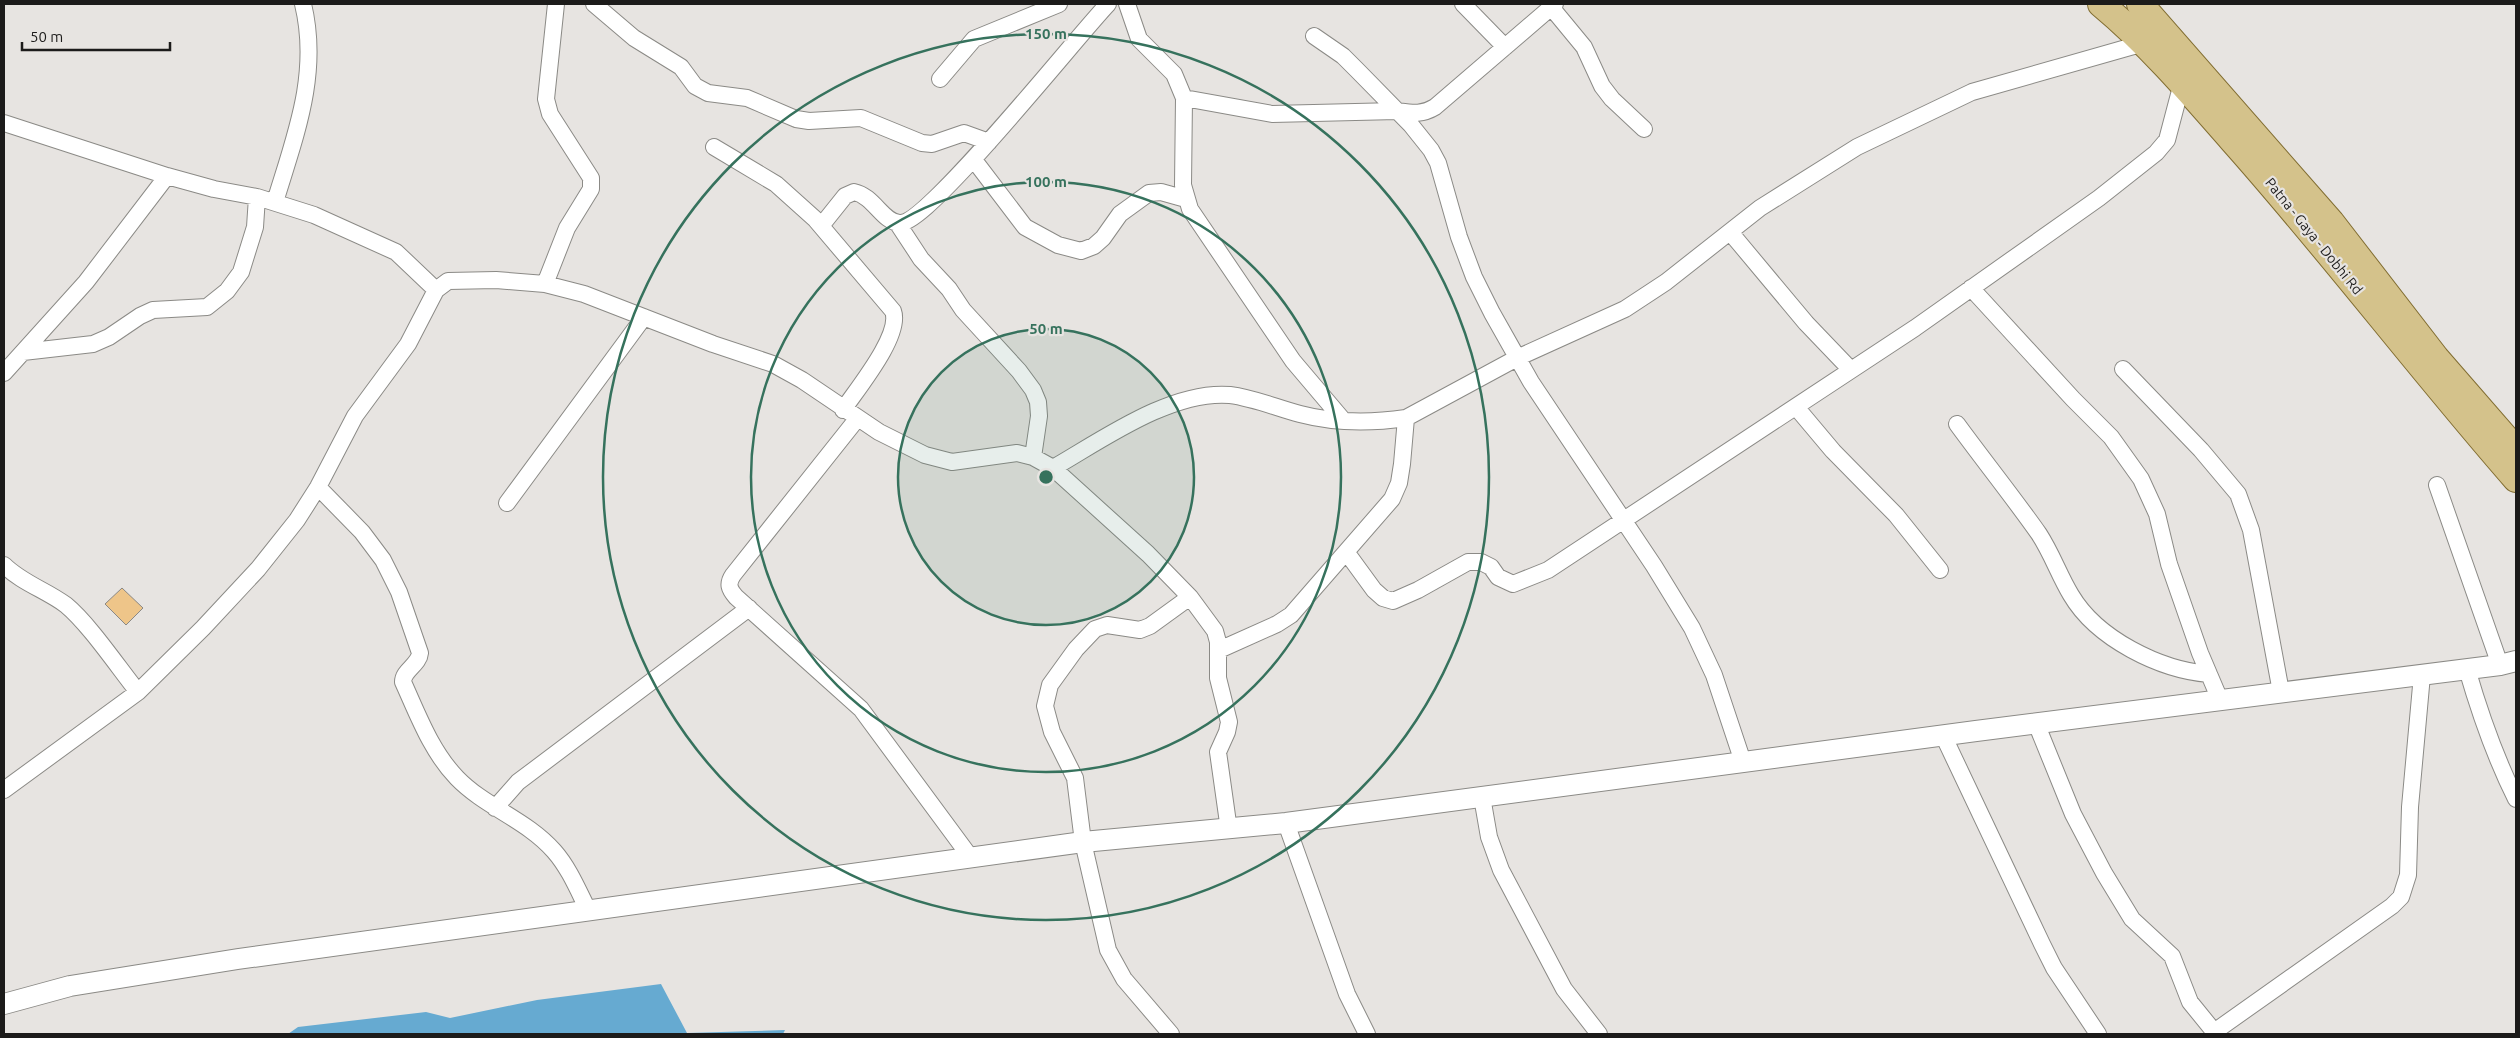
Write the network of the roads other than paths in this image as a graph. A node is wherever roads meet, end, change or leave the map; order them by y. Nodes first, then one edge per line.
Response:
1 (304, 4) edge
2 (556, 4) edge
3 (594, 4) edge
4 (1059, 4) edge
5 (1127, 4) edge
6 (1463, 4) edge
7 (2101, 4) edge
8 (2140, 4) edge
9 (1101, 5) edge
10 (1553, 6) edge
11 (1314, 36) dead end
12 (2144, 43) junction
13 (1505, 47) junction
14 (940, 79) dead end
15 (2182, 83) junction
16 (1184, 98) junction
17 (1397, 111) junction
18 (4, 123) edge
19 (1644, 129) dead end
20 (990, 142) junction
21 (714, 147) dead end
22 (974, 160) junction
23 (167, 176) junction
24 (257, 197) junction
25 (1186, 199) junction
26 (275, 202) junction
27 (898, 224) junction
28 (821, 226) junction
29 (1730, 232) junction
30 (545, 284) junction
31 (1971, 288) junction
32 (436, 290) junction
33 (644, 316) junction
34 (23, 352) junction
35 (1517, 358) junction
36 (2123, 369) dead end
37 (1851, 370) junction
38 (4, 373) edge
39 (1796, 407) junction
40 (843, 410) junction
41 (1406, 418) junction
42 (857, 419) junction
43 (1343, 420) junction
44 (1957, 424) dead end
45 (2516, 450) edge
46 (1033, 457) junction
47 (1053, 468) junction
48 (2516, 479) edge
49 (2438, 485) dead end
50 (318, 487) junction
51 (507, 503) dead end
52 (1622, 520) junction
53 (1347, 553) junction
54 (4, 565) edge
55 (1940, 570) dead end
56 (1190, 597) junction
57 (749, 608) junction
58 (1219, 650) junction
59 (2508, 663) edge
60 (2467, 669) junction
61 (2209, 674) junction
62 (2422, 675) junction
63 (138, 692) junction
64 (2281, 692) junction
65 (2220, 700) junction
66 (2036, 723) junction
67 (1943, 735) junction
68 (1743, 762) junction
69 (4, 790) edge
70 (1482, 797) junction
71 (2516, 799) edge
72 (495, 808) junction
73 (1286, 823) junction
74 (1228, 830) junction
75 (1083, 842) junction
76 (971, 858) junction
77 (588, 910) junction
78 (4, 1004) edge
79 (2215, 1033) edge
80 (1171, 1034) edge
81 (1367, 1034) edge
82 (1599, 1034) edge
83 (2098, 1034) edge

1 - 26 street
2 - 30 street
3 - 20 street
4 - 14 street
5 - 16 street
6 - 13 street
7 - 12 main road, Patna - Gaya - Dobhi Rd
8 - 45 main road, Patna - Gaya - Dobhi Rd
9 - 20 street
10 - 13 street
10 - 19 street
11 - 17 street
12 - 15 main road, Patna - Gaya - Dobhi Rd
12 - 29 street
13 - 17 street
15 - 31 street
15 - 48 main road, Patna - Gaya - Dobhi Rd
16 - 17 street
16 - 25 street
17 - 35 street
18 - 23 street
20 - 22 street
21 - 28 street
22 - 25 street
22 - 27 street
23 - 24 street
23 - 34 street
24 - 26 street
24 - 34 street
25 - 43 street
26 - 32 street
27 - 28 street
27 - 46 street
28 - 40 street
29 - 35 street
29 - 37 street
30 - 32 street
30 - 33 street
31 - 37 street
31 - 61 street
32 - 50 street
33 - 40 street
33 - 51 street
34 - 38 street
35 - 41 street
35 - 52 street
36 - 64 street
37 - 39 street
39 - 52 street
39 - 55 street
40 - 42 street
41 - 43 street
41 - 53 street
42 - 46 street
42 - 57 street
43 - 47 street
44 - 61 street
46 - 47 street
47 - 56 street
49 - 59 street
50 - 63 street
50 - 72 street
52 - 53 street
52 - 68 street
53 - 58 street
54 - 63 street
56 - 58 street
56 - 75 street
57 - 72 street
57 - 76 street
58 - 74 street
59 - 60 street
60 - 62 street
60 - 71 street
61 - 65 street
62 - 64 street
62 - 79 street
63 - 69 street
64 - 65 street
65 - 66 street
66 - 67 street
66 - 79 street
67 - 68 street
67 - 83 street
68 - 70 street
70 - 73 street
70 - 82 street
72 - 77 street
73 - 74 street
73 - 81 street
74 - 75 street
75 - 76 street
75 - 80 street
76 - 77 street
77 - 78 street

